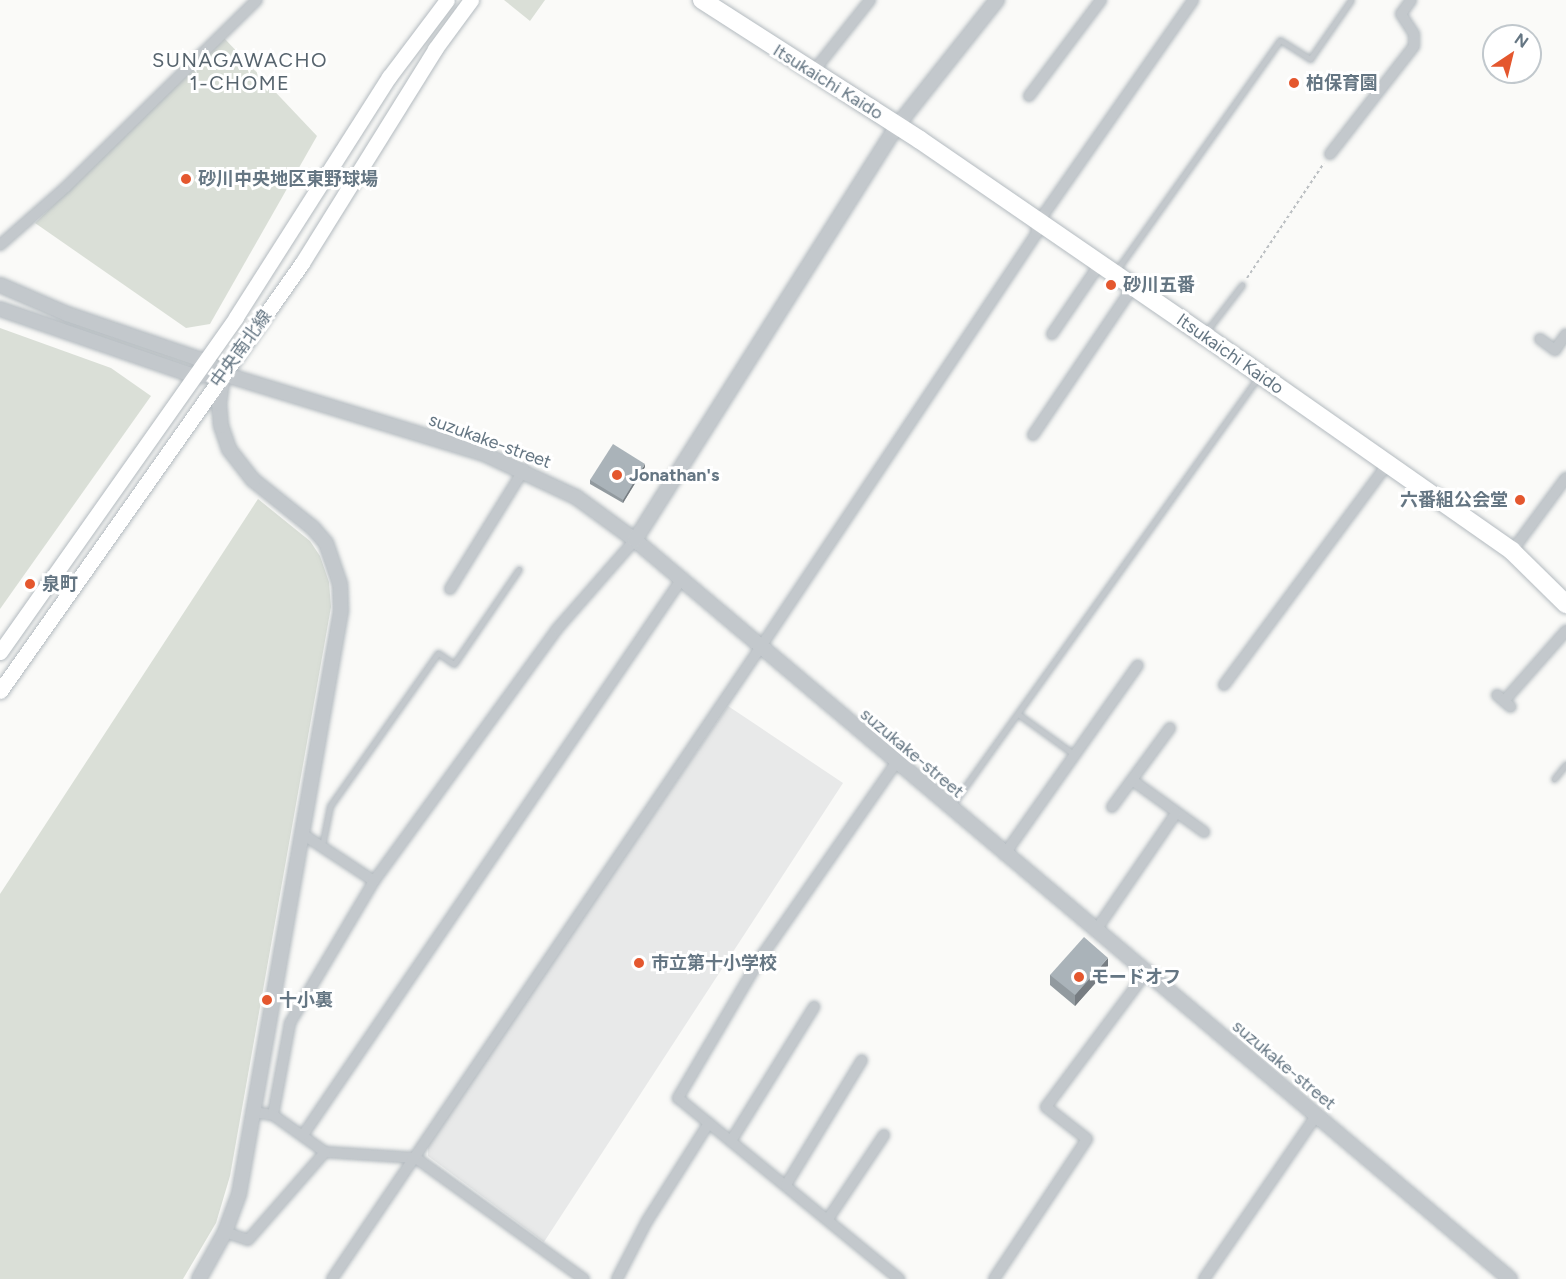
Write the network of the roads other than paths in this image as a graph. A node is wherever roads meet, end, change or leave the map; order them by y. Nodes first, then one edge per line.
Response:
1 (257, 0) edge
2 (447, 0) edge
3 (471, 0) edge
4 (702, 0) edge
5 (870, 0) edge
6 (997, 0) edge
7 (1101, 0) edge
8 (1192, 0) edge
9 (1352, 0) edge
10 (1411, 0) edge
11 (813, 72) junction
12 (1029, 96) dead end
13 (897, 126) junction
14 (1330, 154) road end
15 (1037, 224) junction
16 (0, 245) edge
17 (1106, 270) junction
18 (0, 285) edge
19 (1242, 285) road end
20 (1133, 287) junction
21 (0, 309) edge
22 (1052, 334) dead end
23 (1566, 334) edge
24 (1204, 335) junction
25 (1540, 339) dead end
26 (205, 362) junction
27 (223, 374) junction
28 (1260, 375) junction
29 (195, 376) junction
30 (1033, 435) dead end
31 (1388, 464) junction
32 (524, 470) junction
33 (1566, 478) edge
34 (635, 540) junction
35 (1512, 551) junction
36 (519, 569) dead end
37 (681, 580) junction
38 (450, 589) dead end
39 (1566, 604) edge
40 (1566, 631) edge
41 (760, 648) junction
42 (0, 652) edge
43 (1138, 665) dead end
44 (1224, 685) dead end
45 (0, 691) edge
46 (1504, 701) dead end
47 (1018, 714) junction
48 (1170, 728) dead end
49 (1075, 755) junction
50 (896, 763) junction
51 (1566, 765) edge
52 (1554, 779) dead end
53 (1132, 780) junction
54 (1112, 807) dead end
55 (949, 809) junction
56 (1176, 813) junction
57 (1204, 832) dead end
58 (304, 835) junction
59 (322, 847) junction
60 (1004, 855) junction
61 (374, 881) junction
62 (1096, 930) junction
63 (1146, 973) junction
64 (814, 1007) dead end
65 (862, 1060) dead end
66 (254, 1112) junction
67 (273, 1115) junction
68 (1316, 1116) junction
69 (710, 1123) junction
70 (303, 1135) junction
71 (884, 1135) dead end
72 (731, 1141) junction
73 (325, 1152) junction
74 (416, 1158) junction
75 (786, 1185) junction
76 (828, 1219) junction
77 (225, 1232) junction
78 (199, 1279) edge
79 (332, 1279) edge
80 (584, 1279) edge
81 (617, 1279) edge
82 (899, 1279) edge
83 (994, 1279) edge
84 (1204, 1279) edge
85 (1510, 1279) edge

1 - 16 street
2 - 26 main road, 中央南北線
3 - 27 main road, 中央南北線
4 - 11 main road, Itsukaichi Kaido
5 - 11 street
6 - 13 street
7 - 12 street
8 - 15 street
9 - 17 lane
10 - 14 street
11 - 13 main road, Itsukaichi Kaido
13 - 15 main road, Itsukaichi Kaido
13 - 34 street
15 - 17 main road, Itsukaichi Kaido
15 - 41 street
17 - 20 main road, Itsukaichi Kaido
17 - 22 street
18 - 26 street
19 - 24 lane
20 - 24 main road, Itsukaichi Kaido
20 - 30 street
21 - 29 street
23 - 25 street
24 - 28 main road, Itsukaichi Kaido
26 - 27 street
26 - 29 main road, 中央南北線
27 - 29 street
27 - 32 street, suzukake-street
27 - 45 main road, 中央南北線
27 - 58 street
28 - 31 main road, Itsukaichi Kaido
28 - 47 lane
29 - 42 main road, 中央南北線
31 - 35 main road, Itsukaichi Kaido
31 - 44 street
32 - 34 street, suzukake-street
32 - 38 street
33 - 35 street
34 - 37 street, suzukake-street
34 - 61 street
35 - 39 main road, Itsukaichi Kaido
36 - 59 lane
37 - 41 street, suzukake-street
37 - 70 street
40 - 46 street
41 - 50 street, suzukake-street
41 - 74 street
43 - 49 street
47 - 49 lane
47 - 55 lane
48 - 53 street
49 - 60 street
50 - 55 street, suzukake-street
50 - 69 street
51 - 52 lane
53 - 54 street
53 - 56 street
55 - 60 street, suzukake-street
56 - 57 street
56 - 62 street
58 - 59 street
58 - 66 street
59 - 61 street
60 - 62 street, suzukake-street
61 - 67 street
62 - 63 street, suzukake-street
63 - 68 street, suzukake-street
63 - 83 street
64 - 72 street
65 - 75 street
66 - 67 street
66 - 77 street
67 - 70 street
68 - 84 street
68 - 85 street, suzukake-street
69 - 72 street
69 - 81 street
70 - 73 street
71 - 76 street
72 - 75 street
73 - 74 street
73 - 77 street
74 - 79 street
74 - 80 street
75 - 76 street
76 - 82 street
77 - 78 street

